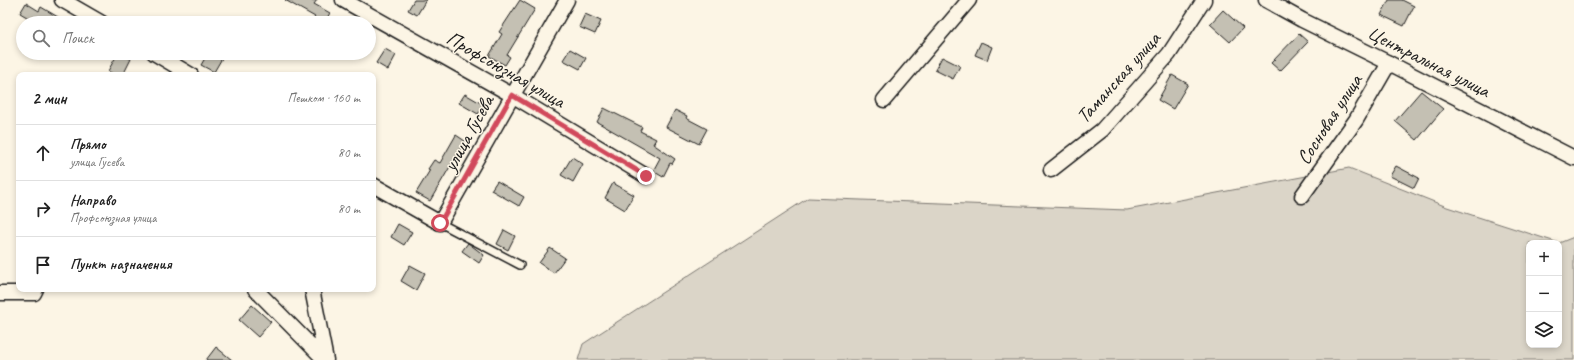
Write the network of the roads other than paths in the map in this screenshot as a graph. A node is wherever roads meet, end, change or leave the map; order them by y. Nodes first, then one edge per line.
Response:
1 (343, 0) edge
2 (567, 0) edge
3 (968, 0) edge
4 (1204, 0) edge
5 (1266, 0) edge
6 (65, 1) edge
7 (90, 16) edge
8 (371, 16) edge
9 (376, 19) edge
10 (166, 60) edge
11 (1389, 62) junction
12 (186, 72) edge
13 (512, 95) junction
14 (884, 100) dead end
15 (1574, 158) edge
16 (1051, 170) dead end
17 (646, 176) dead end
18 (376, 187) edge
19 (1302, 196) dead end
20 (440, 223) junction
21 (520, 265) dead end
22 (34, 292) edge
23 (258, 292) edge
24 (313, 292) edge
25 (0, 293) edge
26 (326, 360) edge

1 - 8 street, Профсоюзная улица
2 - 13 street, улица Гусева
3 - 14 street
4 - 16 street, Таманская улица
5 - 11 street, Центральная улица
6 - 7 street
9 - 13 street, Профсоюзная улица
10 - 12 street
11 - 15 street, Центральная улица
11 - 19 street, Сосновая улица
13 - 17 street, Профсоюзная улица
13 - 20 street, улица Гусева
18 - 20 street
20 - 21 lane
22 - 25 street
23 - 26 street
24 - 26 street

